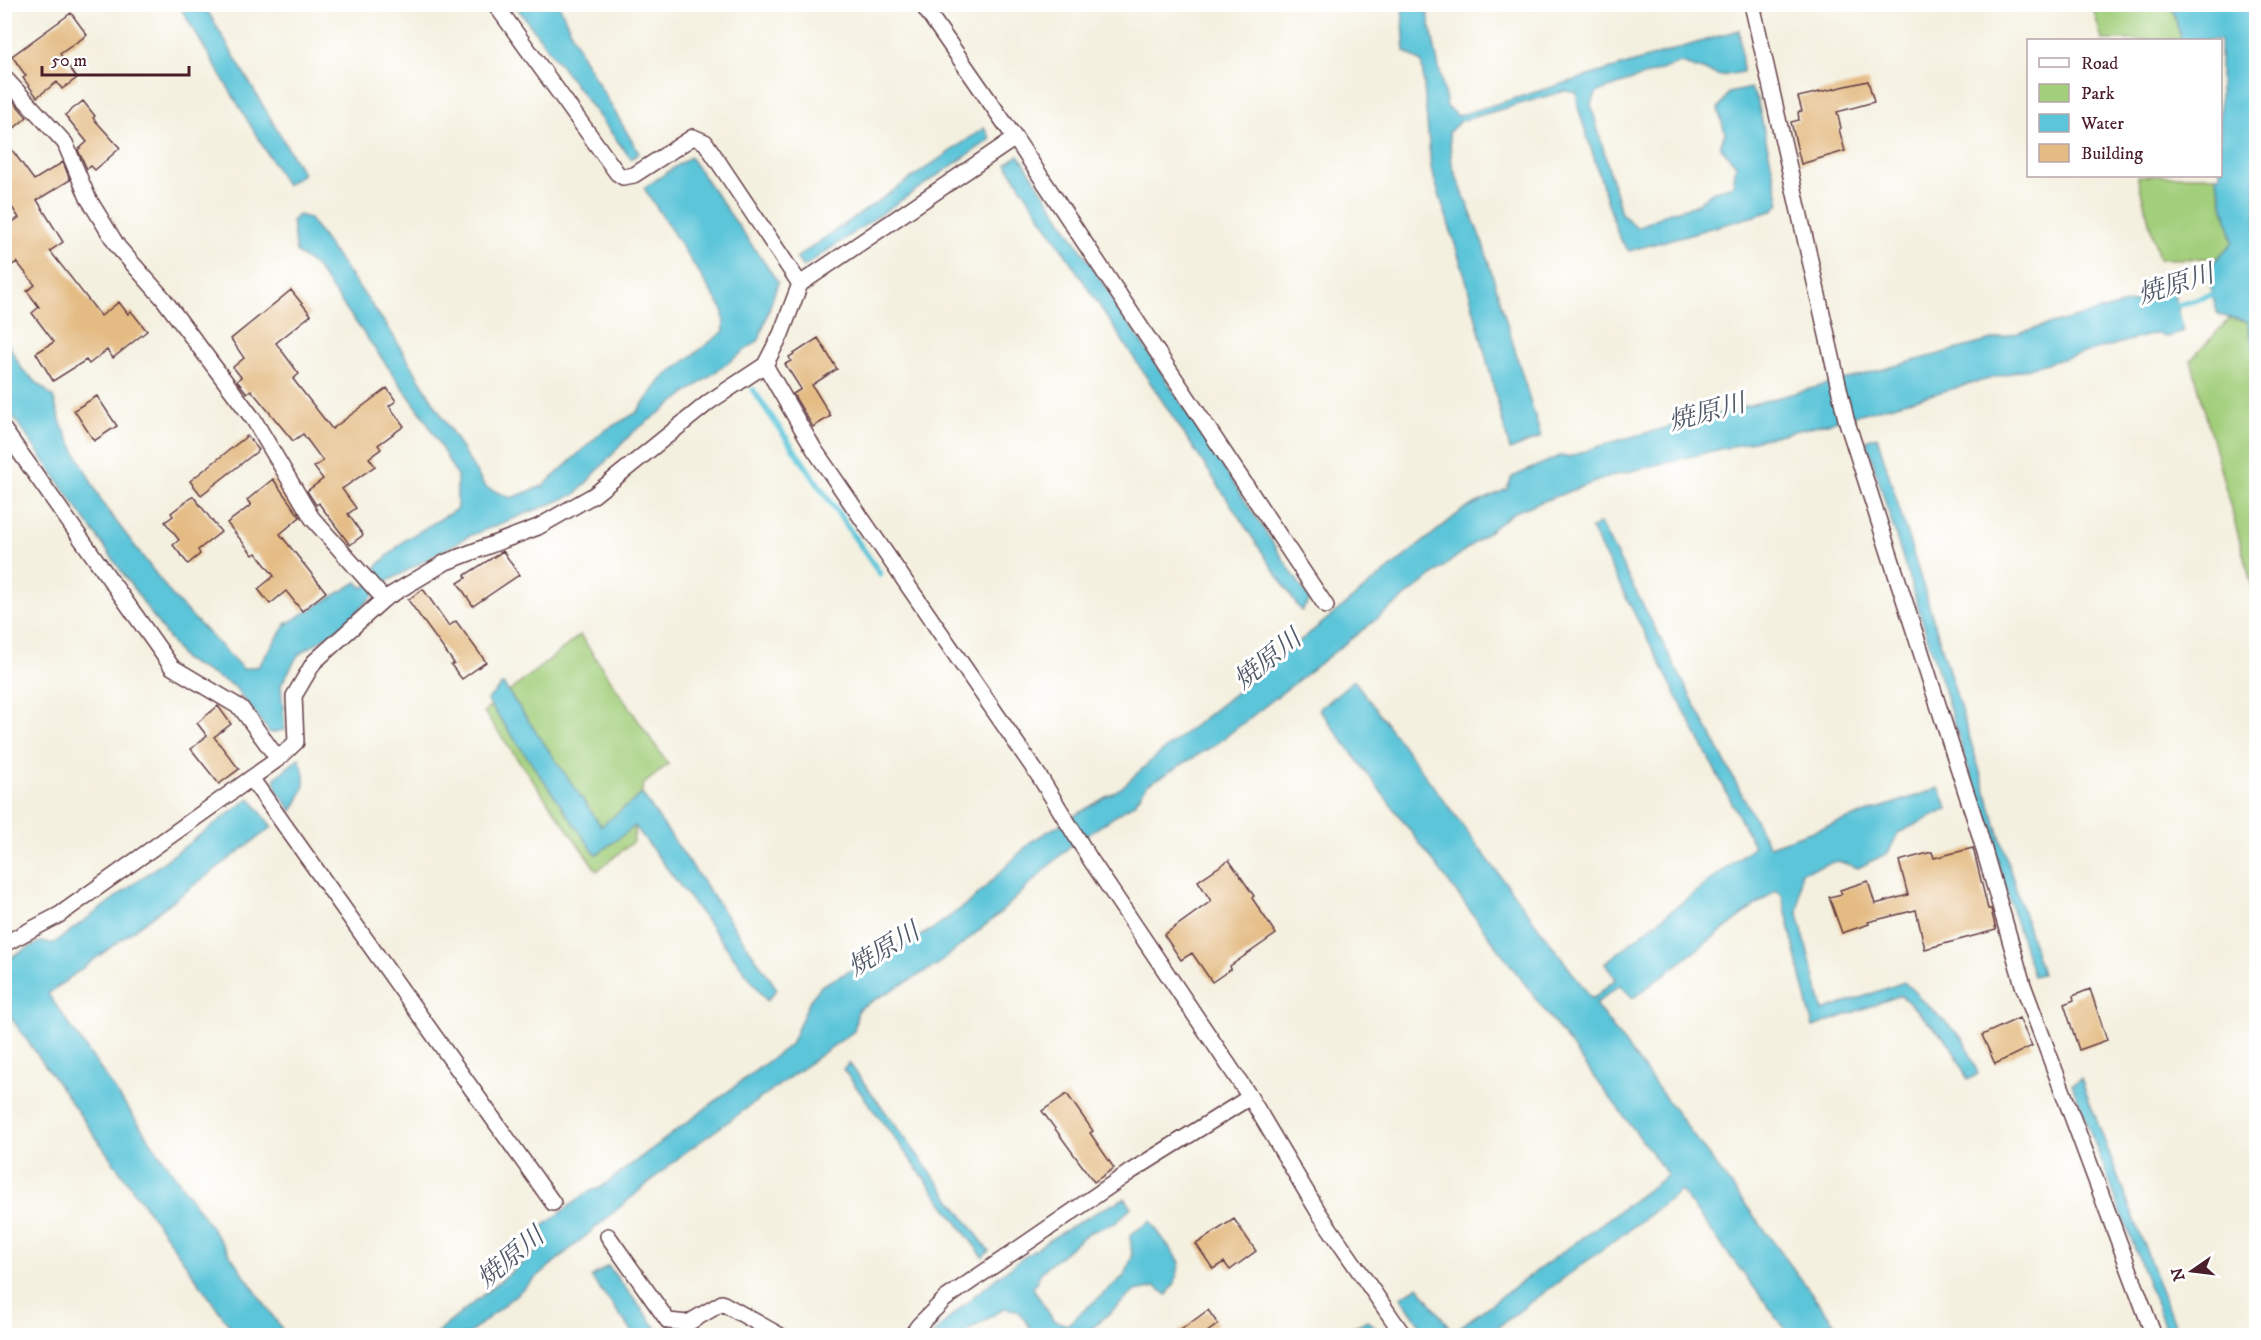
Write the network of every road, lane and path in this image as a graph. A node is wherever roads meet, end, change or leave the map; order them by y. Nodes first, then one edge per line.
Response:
1 (495, 4) edge
2 (921, 4) edge
3 (1752, 4) edge
4 (4, 77) edge
5 (1015, 138) junction
6 (800, 284) junction
7 (765, 365) junction
8 (4, 430) edge
9 (381, 596) junction
10 (1326, 606) dead end
11 (278, 759) junction
12 (251, 778) junction
13 (4, 944) edge
14 (1250, 1097) junction
15 (553, 1203) dead end
16 (608, 1236) dead end
17 (780, 1335) edge
18 (911, 1335) edge
19 (1404, 1335) edge
20 (2154, 1335) edge

1 - 6 street
2 - 5 street
3 - 20 street
4 - 9 street
5 - 6 street
5 - 10 street
6 - 7 street
7 - 9 street
7 - 14 street
8 - 11 street
9 - 11 street
11 - 12 street
12 - 13 street
12 - 15 street
14 - 18 street
14 - 19 street
16 - 17 street

